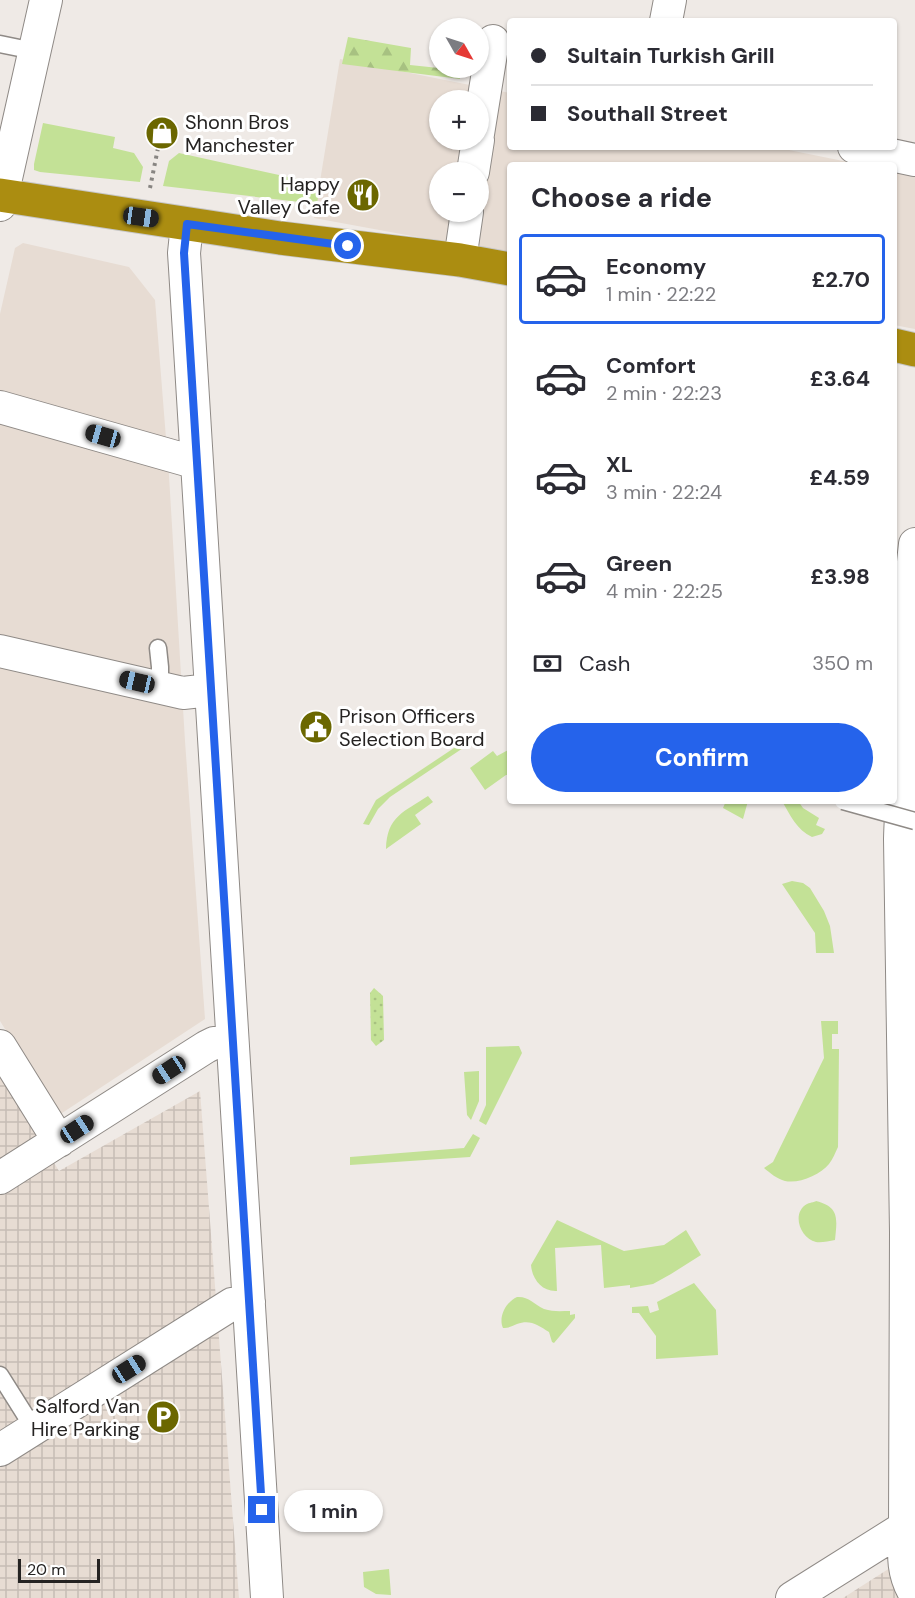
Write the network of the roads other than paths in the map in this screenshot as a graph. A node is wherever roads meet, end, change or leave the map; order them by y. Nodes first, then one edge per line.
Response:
1 (46, 0) edge
2 (670, 0) edge
3 (667, 18) edge
4 (493, 41) dead end
5 (0, 44) edge
6 (34, 51) junction
7 (499, 78) edge
8 (489, 105) edge
9 (868, 150) edge
10 (915, 160) edge
11 (1, 199) edge
12 (466, 222) edge
13 (187, 224) junction
14 (460, 260) junction
15 (507, 268) edge
16 (897, 346) edge
17 (915, 350) edge
18 (0, 407) edge
19 (197, 463) junction
20 (915, 544) edge
21 (158, 648) dead end
22 (0, 651) edge
23 (160, 687) junction
24 (210, 690) junction
25 (854, 804) edge
26 (915, 821) edge
27 (232, 1042) junction
28 (0, 1046) edge
29 (58, 1141) junction
30 (0, 1178) edge
31 (249, 1302) junction
32 (0, 1375) edge
33 (34, 1429) junction
34 (0, 1450) edge
35 (910, 1523) edge
36 (915, 1593) edge
37 (267, 1598) edge
38 (792, 1598) edge

1 - 6 street
2 - 3 street
4 - 7 street
5 - 6 lane
6 - 11 street
7 - 8 street
9 - 10 street
11 - 13 highway
12 - 14 street
13 - 14 highway
13 - 19 street
14 - 15 highway
16 - 17 highway
18 - 19 street
19 - 24 street
20 - 35 street
21 - 23 lane
22 - 23 street
23 - 24 street
24 - 27 street
25 - 26 lane, bridge
27 - 29 street
27 - 31 street
28 - 29 street
29 - 30 street
31 - 33 street
31 - 37 street
32 - 33 lane
33 - 34 street
35 - 36 street
35 - 38 street

